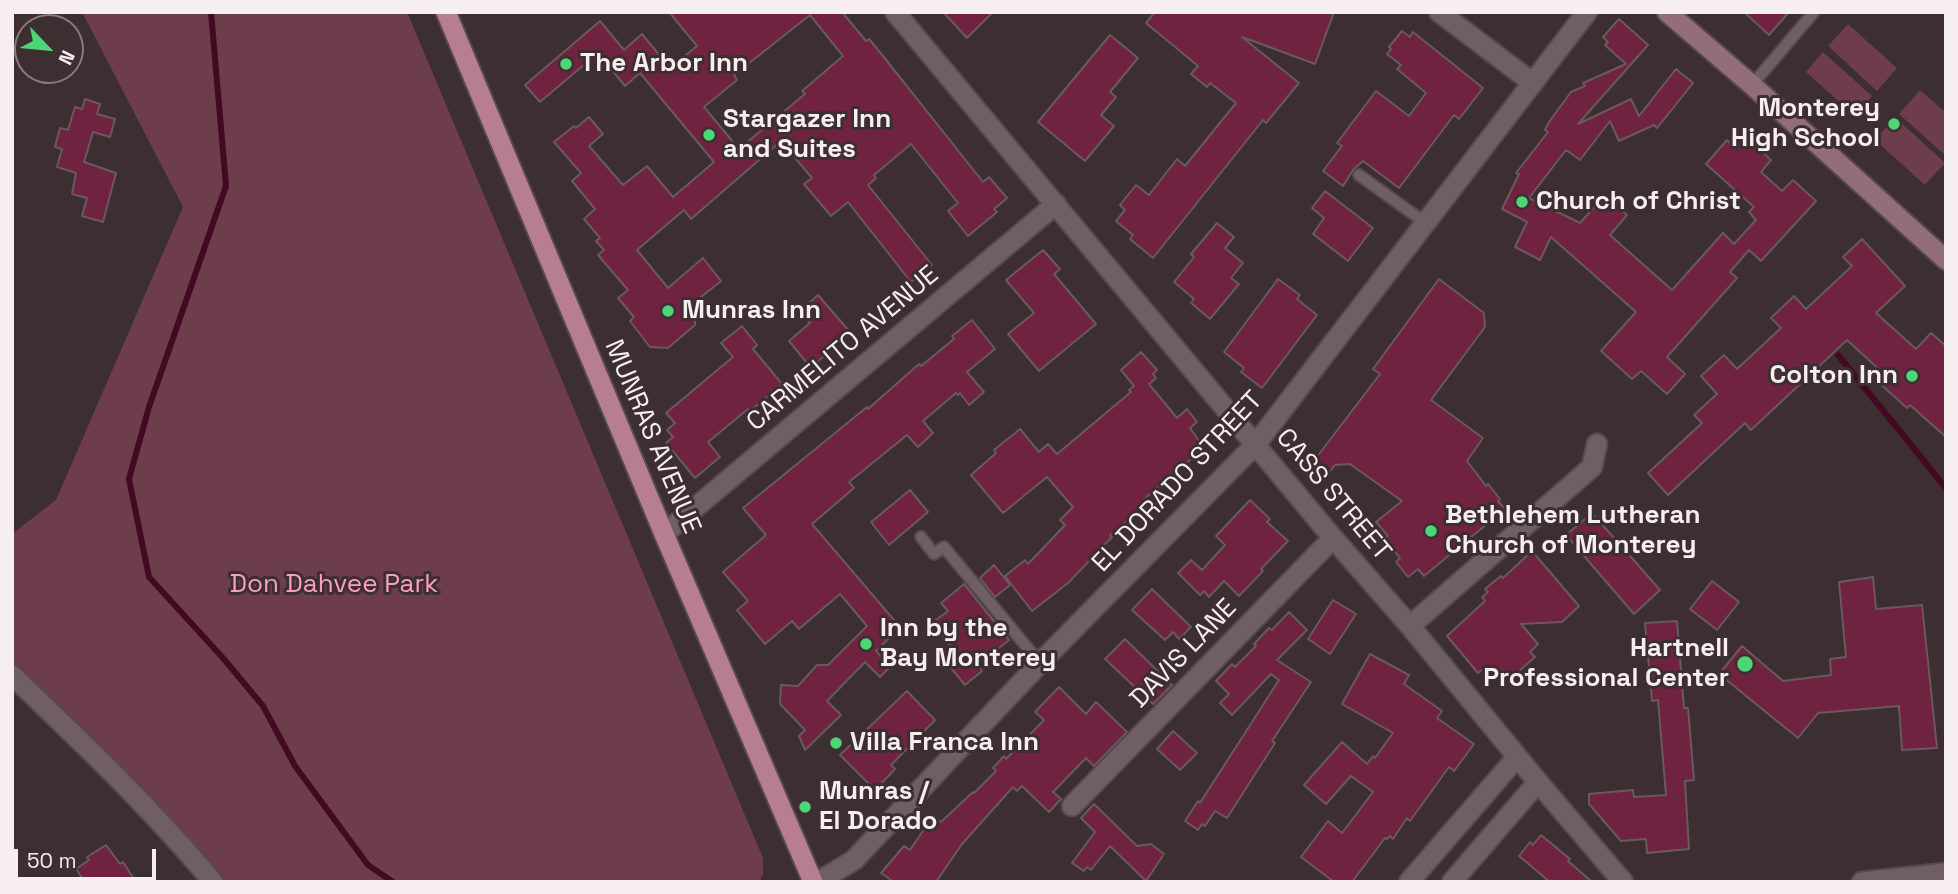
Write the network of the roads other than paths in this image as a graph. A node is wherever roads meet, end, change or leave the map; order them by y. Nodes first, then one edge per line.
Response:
1 (446, 12) edge
2 (895, 12) edge
3 (1438, 12) edge
4 (1587, 12) edge
5 (1667, 12) edge
6 (1814, 12) edge
7 (1533, 83) junction
8 (1752, 85) junction
9 (1359, 175) dead end
10 (1056, 204) junction
11 (1427, 224) junction
12 (1946, 260) edge
13 (1256, 444) junction
14 (1597, 444) dead end
15 (664, 534) junction
16 (921, 537) dead end
17 (1333, 538) junction
18 (1410, 626) junction
19 (1040, 663) junction
20 (12, 675) edge
21 (1517, 757) junction
22 (1538, 782) junction
23 (1072, 806) dead end
24 (1946, 873) edge
25 (213, 882) edge
26 (815, 882) edge
27 (1409, 882) edge
28 (1452, 882) edge
29 (1623, 882) edge
30 (1862, 882) edge

1 - 15 main road, MUNRAS AVENUE
2 - 10 street, CASS STREET
3 - 7 street
4 - 7 street, EL DORADO STREET
5 - 8 main road
6 - 8 lane
7 - 11 street, EL DORADO STREET
8 - 12 main road
9 - 11 lane
10 - 13 street, CASS STREET
10 - 15 street, CARMELITO AVENUE
11 - 13 street, EL DORADO STREET
13 - 17 street, CASS STREET
13 - 19 street, EL DORADO STREET
14 - 18 street
15 - 26 main road, MUNRAS AVENUE
16 - 19 lane
17 - 18 street, CASS STREET
17 - 23 street, DAVIS LANE
18 - 21 street, CASS STREET
19 - 26 street, EL DORADO STREET
20 - 25 street
21 - 22 street, CASS STREET
21 - 27 street
22 - 28 street
22 - 29 street, CASS STREET
24 - 30 street

